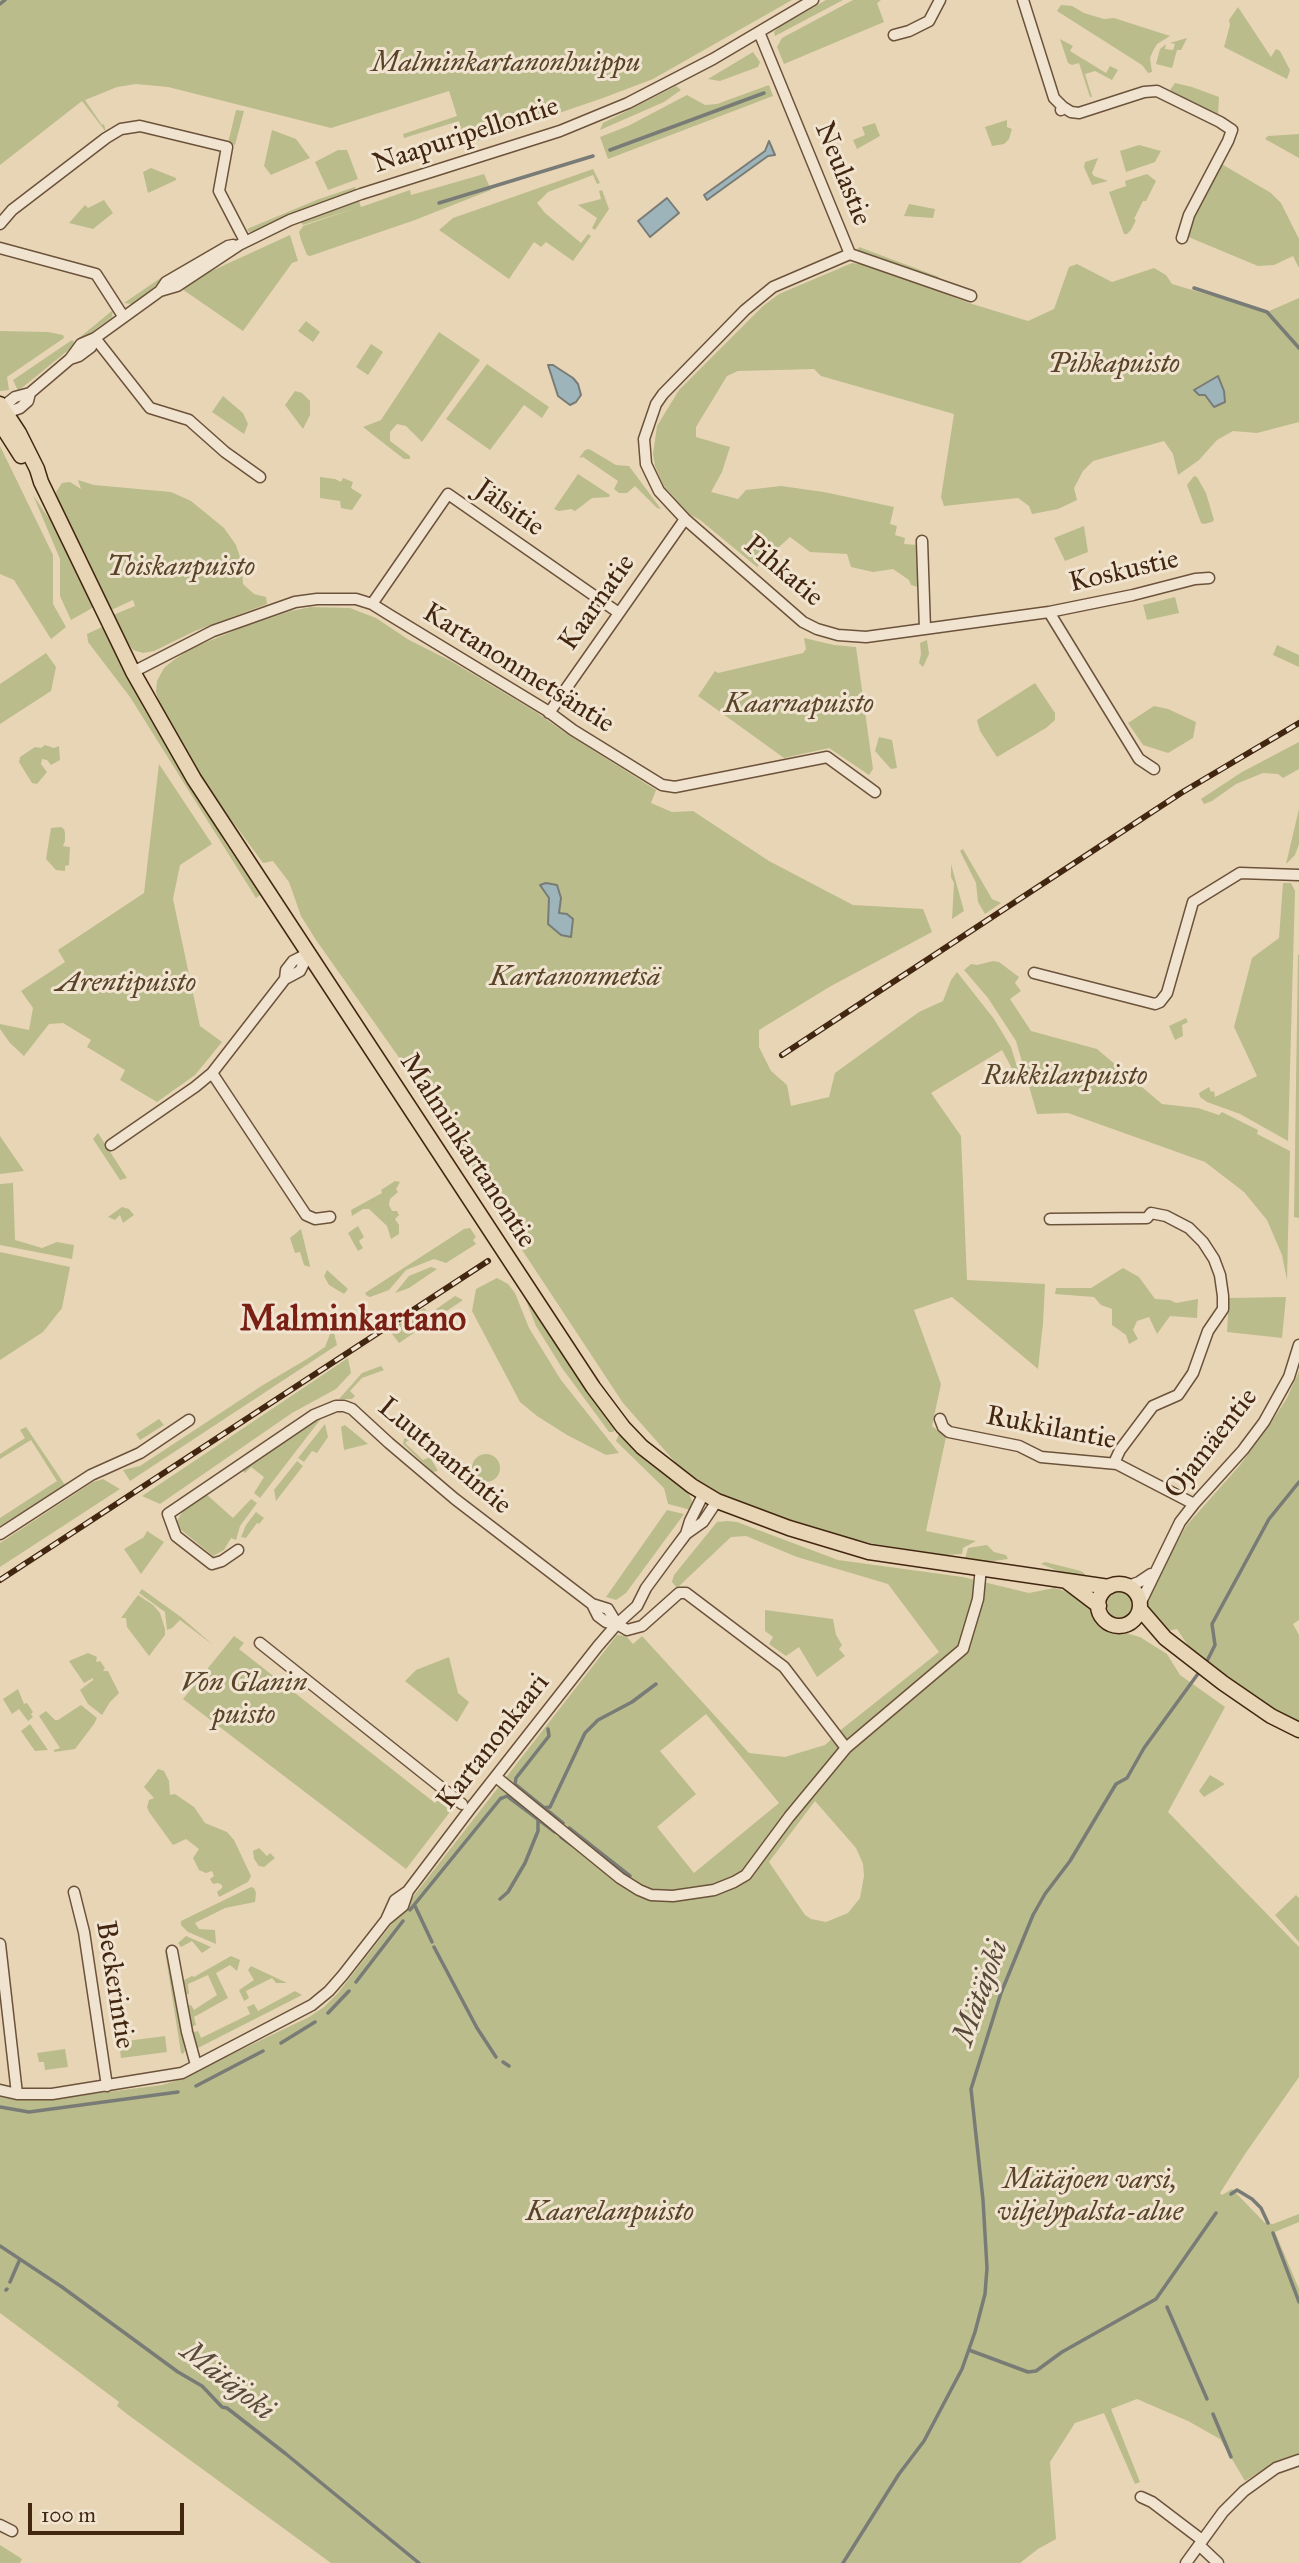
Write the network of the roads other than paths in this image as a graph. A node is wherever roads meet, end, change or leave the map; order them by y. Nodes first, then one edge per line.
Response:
1 (813, 0) edge
2 (940, 0) edge
3 (1023, 0) edge
4 (759, 32) junction
5 (894, 35) dead end
6 (0, 224) edge
7 (1182, 238) dead end
8 (242, 243) junction
9 (0, 248) edge
10 (849, 254) junction
11 (971, 296) dead end
12 (123, 316) junction
13 (95, 338) junction
14 (1, 412) edge
15 (260, 477) dead end
16 (685, 519) junction
17 (922, 541) dead end
18 (1209, 578) dead end
19 (372, 604) junction
20 (1049, 612) junction
21 (619, 613) junction
22 (925, 629) junction
23 (134, 672) junction
24 (549, 713) junction
25 (1154, 769) dead end
26 (876, 792) dead end
27 (1299, 875) edge
28 (309, 953) junction
29 (1034, 973) dead end
30 (212, 1073) junction
31 (111, 1145) dead end
32 (330, 1217) dead end
33 (1050, 1219) dead end
34 (1299, 1345) edge
35 (940, 1419) dead end
36 (189, 1420) dead end
37 (1114, 1463) junction
38 (711, 1497) junction
39 (1194, 1504) junction
40 (0, 1534) edge
41 (238, 1550) dead end
42 (981, 1567) junction
43 (1156, 1569) junction
44 (1065, 1580) junction
45 (1128, 1586) junction
46 (1110, 1587) junction
47 (1099, 1606) junction
48 (1140, 1606) junction
49 (617, 1624) junction
50 (1128, 1624) junction
51 (1165, 1638) junction
52 (260, 1643) dead end
53 (1299, 1730) edge
54 (846, 1748) junction
55 (496, 1777) junction
56 (462, 1804) dead end
57 (74, 1892) dead end
58 (0, 1944) edge
59 (172, 1951) dead end
60 (196, 2065) junction
61 (107, 2086) junction
62 (0, 2090) edge
63 (17, 2094) junction
64 (1299, 2460) edge
65 (1141, 2497) dead end
66 (0, 2525) edge
67 (12, 2531) dead end
68 (1201, 2543) junction
69 (1186, 2563) edge
70 (1218, 2563) edge

1 - 4 street, Naapuripellontie
2 - 5 street
3 - 7 street
4 - 8 street, Naapuripellontie
4 - 10 street, Neulastie
6 - 8 street
8 - 12 street, Naapuripellontie
9 - 12 street
10 - 11 street, Neulastie
10 - 16 street, Pihkatie
12 - 13 street, Naapuripellontie
13 - 14 street, Naapuripellontie
13 - 15 street
14 - 23 main road, Malminkartanontie
16 - 21 street, Kaarnatie
16 - 22 street, Pihkatie
17 - 22 street
18 - 20 street, Koskustie
19 - 21 street, Jälsitie
19 - 23 street, Kartanonmetsäntie
19 - 24 street, Kartanonmetsäntie
20 - 22 street, Pihkatie
20 - 25 street
21 - 24 street, Kaarnatie
23 - 28 main road, Malminkartanontie
24 - 26 street, Kartanonmetsäntie
27 - 29 street
28 - 30 street
28 - 38 main road, Malminkartanontie
30 - 31 street
30 - 32 street
33 - 37 street
34 - 39 street, Ojamäentie
35 - 37 street, Rukkilantie
36 - 40 street
37 - 39 street, Rukkilantie
38 - 42 main road, Malminkartanontie
38 - 49 street, Kartanonkaari
39 - 43 street, Ojamäentie
41 - 49 street, Luutnantintie
42 - 44 main road, Malminkartanontie
42 - 54 street
43 - 45 street
43 - 48 street, Ojamäentie
44 - 46 main road, Malminkartanontie
44 - 47 main road, Malminkartanontie
45 - 46 main road
45 - 48 main road
46 - 47 main road
47 - 50 main road
48 - 50 main road
48 - 51 main road
49 - 54 street
49 - 55 street, Kartanonkaari
50 - 51 main road
51 - 53 main road
52 - 56 street
54 - 55 street
55 - 60 street, Kartanonkaari
57 - 61 street, Beckerintie
58 - 63 street
59 - 60 street
60 - 61 street, Kartanonkaari
61 - 63 street, Kartanonkaari
62 - 63 street, Kartanonkaari
64 - 68 street
65 - 68 street
66 - 67 street
68 - 69 street
68 - 70 street

